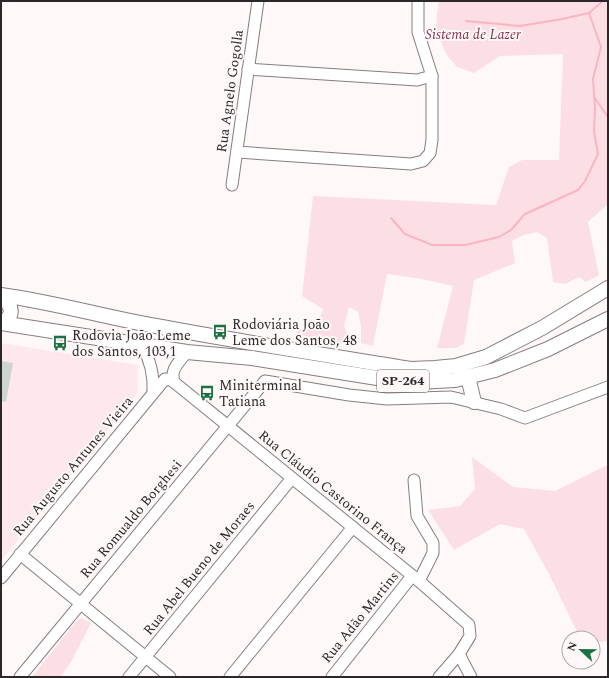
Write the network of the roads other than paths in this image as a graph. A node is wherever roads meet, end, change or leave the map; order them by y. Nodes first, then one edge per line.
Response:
1 (258, 1) edge
2 (418, 1) edge
3 (248, 69) junction
4 (432, 76) junction
5 (237, 152) junction
6 (232, 185) dead end
7 (608, 288) edge
8 (1, 297) edge
9 (608, 319) edge
10 (1, 323) edge
11 (142, 346) junction
12 (187, 352) junction
13 (468, 377) junction
14 (170, 381) junction
15 (608, 387) edge
16 (153, 393) junction
17 (474, 402) junction
18 (228, 425) junction
19 (292, 478) junction
20 (414, 480) dead end
21 (352, 527) junction
22 (20, 554) junction
23 (1, 578) edge
24 (415, 579) junction
25 (81, 604) junction
26 (459, 654) junction
27 (145, 657) junction
28 (20, 677) edge
29 (129, 677) edge
30 (170, 677) edge
31 (230, 677) edge
32 (332, 677) edge
33 (439, 677) edge
34 (472, 677) edge

1 - 3 street, Rua Agnelo Gogolla
2 - 4 street
3 - 4 street
3 - 5 street, Rua Agnelo Gogolla
4 - 5 street
5 - 6 street, Rua Agnelo Gogolla
7 - 8 main road, SP-264
8 - 10 main road
9 - 13 main road, SP-264
10 - 11 main road, SP-264
11 - 12 main road, SP-264
11 - 16 street, Rua Augusto Antunes Vieira
12 - 13 main road, SP-264
12 - 14 street
13 - 17 main road
14 - 16 street, Rua Augusto Antunes Vieira
14 - 18 street, Rua Cláudio Castorino França
15 - 17 street
16 - 22 street, Rua Augusto Antunes Vieira
17 - 18 street, Rua Romualdo Borghesi
18 - 19 street, Rua Cláudio Castorino França
18 - 25 street, Rua Romualdo Borghesi
19 - 21 street, Rua Cláudio Castorino França
19 - 27 street, Rua Abel Bueno de Moraes
20 - 24 street, Rua Adão Martins
21 - 24 street, Rua Cláudio Castorino França
21 - 31 street
22 - 23 street, Rua Augusto Antunes Vieira
22 - 25 street
24 - 26 street, Rua Cláudio Castorino França
24 - 32 street, Rua Adão Martins
25 - 27 street
25 - 28 street, Rua Romualdo Borghesi
26 - 33 street
26 - 34 street
27 - 29 street, Rua Abel Bueno de Moraes
27 - 30 street

